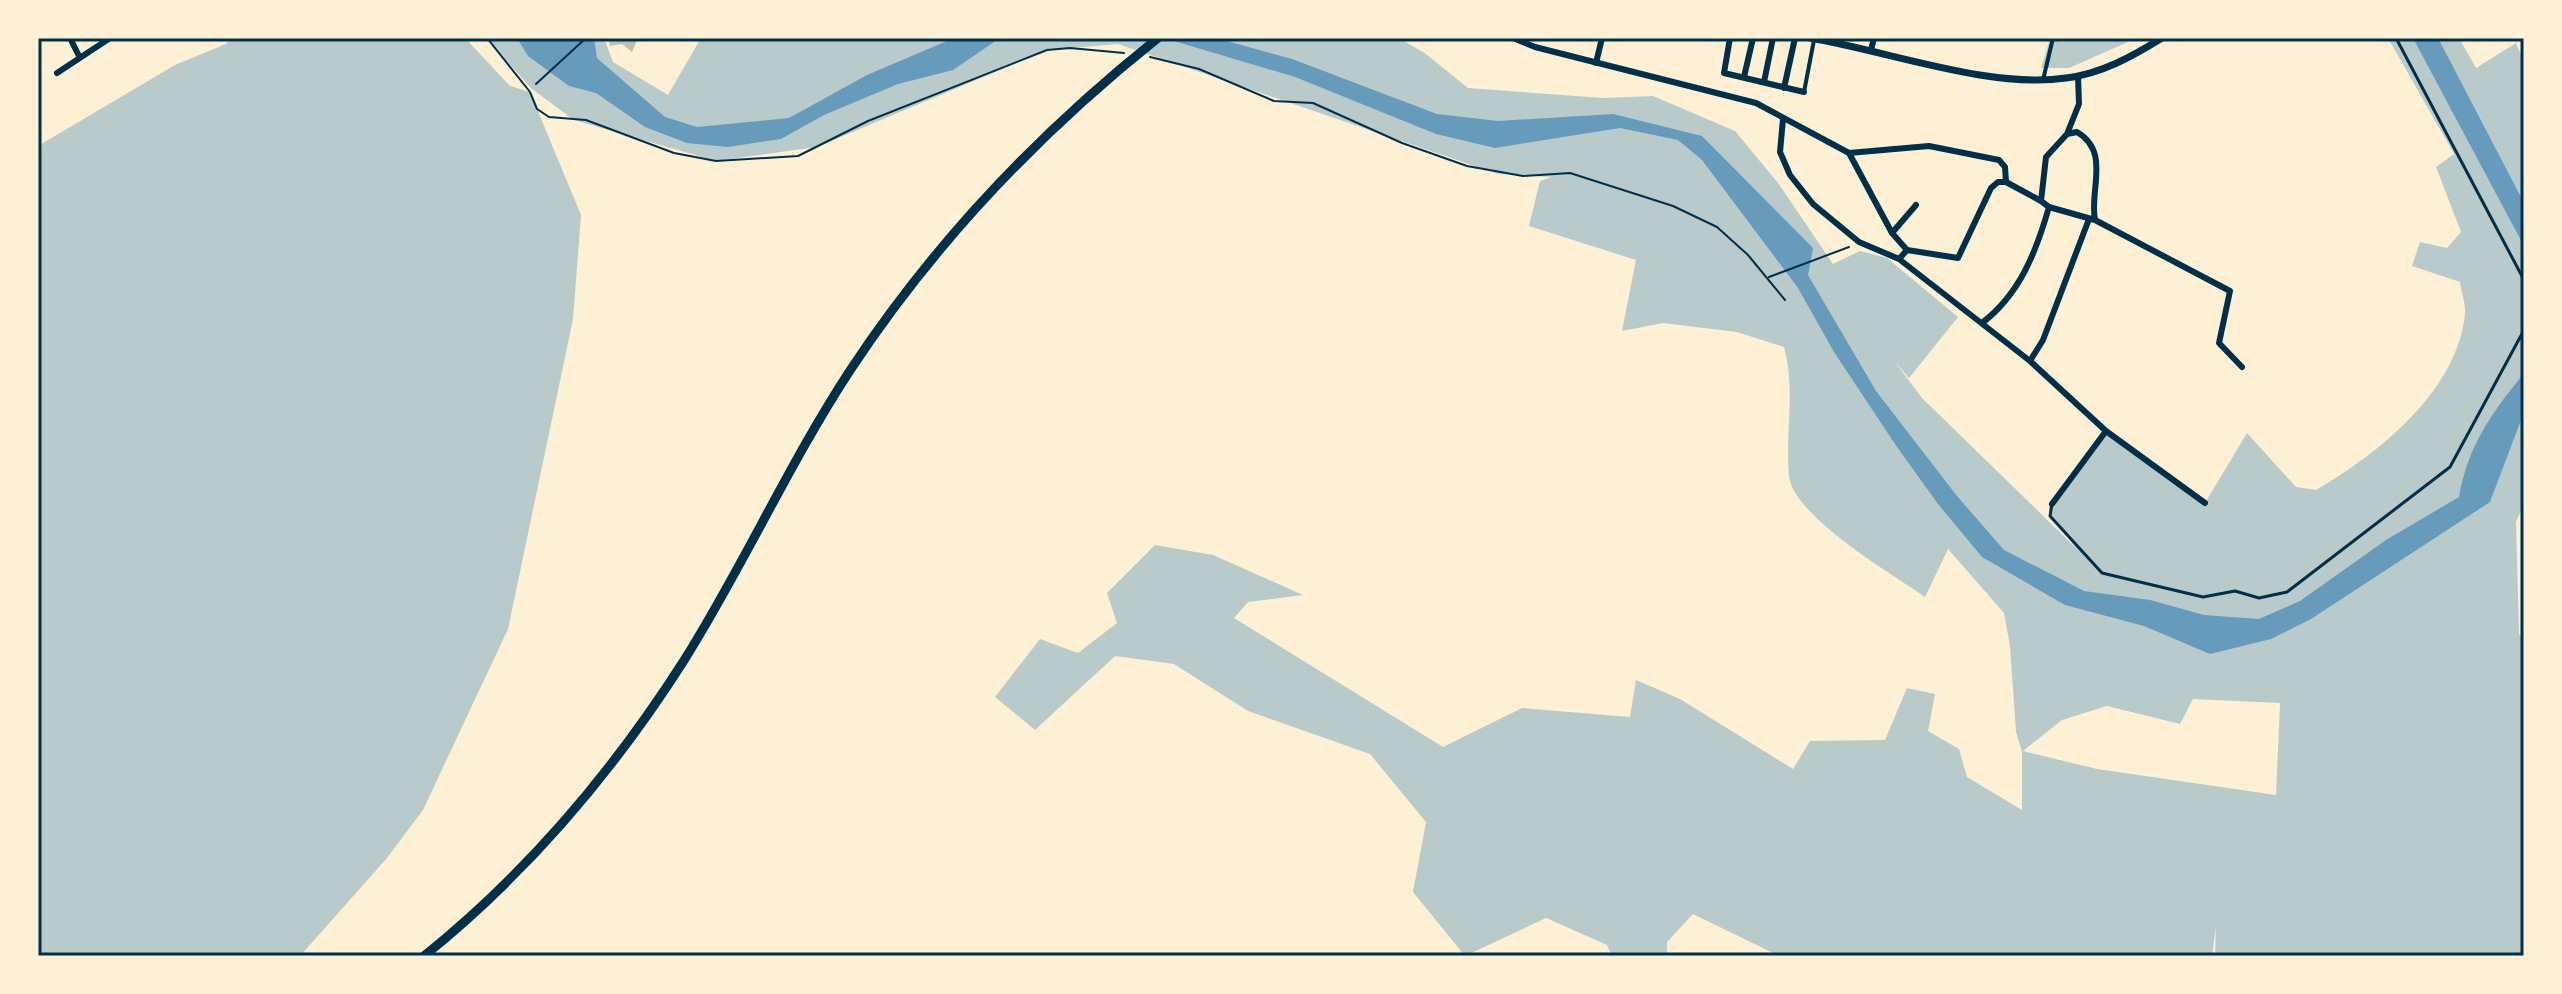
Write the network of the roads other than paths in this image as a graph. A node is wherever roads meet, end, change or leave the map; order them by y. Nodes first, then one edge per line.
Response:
1 (70, 38) edge
2 (110, 38) edge
3 (1158, 38) edge
4 (1513, 38) edge
5 (1602, 38) edge
6 (1730, 38) edge
7 (1753, 38) edge
8 (1773, 38) edge
9 (1795, 38) edge
10 (1812, 38) edge
11 (1874, 38) edge
12 (2053, 38) edge
13 (2162, 38) edge
14 (2396, 38) edge
15 (1871, 50) junction
16 (80, 58) junction
17 (1596, 63) junction
18 (57, 73) dead end
19 (2078, 76) junction
20 (1744, 77) junction
21 (2043, 80) junction
22 (1764, 82) junction
23 (1784, 88) junction
24 (1804, 92) joint
25 (1783, 119) junction
26 (2067, 134) junction
27 (1849, 153) junction
28 (2006, 182) junction
29 (2041, 201) junction
30 (1916, 205) dead end
31 (2049, 207) junction
32 (2092, 219) junction
33 (1892, 233) junction
34 (1907, 250) junction
35 (1899, 259) junction
36 (2524, 280) edge
37 (1982, 323) junction
38 (2524, 330) edge
39 (2030, 361) junction
40 (2242, 367) dead end
41 (2106, 431) junction
42 (2205, 503) dead end
43 (2052, 504) joint
44 (424, 956) edge

1 - 16 street
2 - 16 street
3 - 44 highway
4 - 17 street
5 - 17 street
6 - 20 street
7 - 20 street
8 - 22 street
9 - 23 street
10 - 15 street
10 - 24 street
11 - 15 street
12 - 21 street
13 - 19 street
14 - 36 lane
15 - 21 street
16 - 18 street
17 - 25 street
19 - 21 street
19 - 26 street
20 - 22 street
22 - 23 street
23 - 24 street
25 - 27 street
25 - 35 street
26 - 29 street
26 - 32 street
27 - 28 street
27 - 33 street
28 - 29 street
28 - 34 street
29 - 31 street
30 - 33 street
31 - 32 street
31 - 37 street
32 - 39 street
32 - 40 street
33 - 34 street
34 - 35 street
35 - 37 street
37 - 39 street
38 - 43 lane
39 - 41 street
41 - 42 street
41 - 43 street

